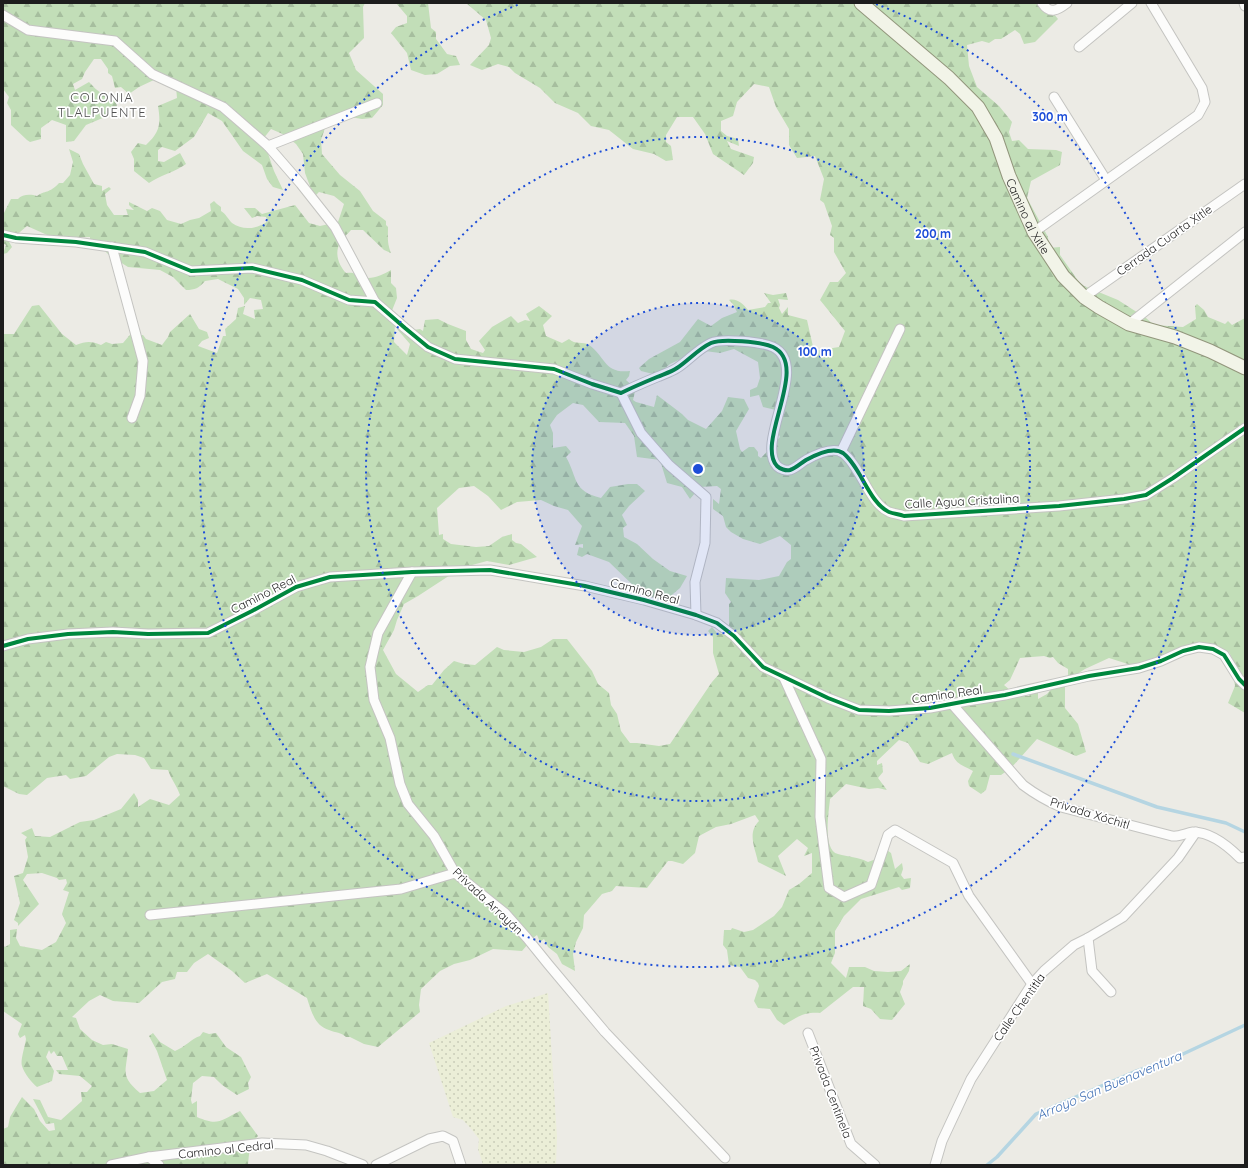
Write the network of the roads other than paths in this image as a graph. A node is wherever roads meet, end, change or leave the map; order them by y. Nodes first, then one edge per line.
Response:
1 (861, 3) edge
2 (1042, 3) edge
3 (1067, 3) edge
4 (1132, 3) edge
5 (1151, 3) edge
6 (1244, 3) edge
7 (1245, 6) edge
8 (3, 15) edge
9 (1079, 48) dead end
10 (1054, 97) dead end
11 (377, 103) dead end
12 (268, 146) junction
13 (1106, 180) junction
14 (1245, 184) edge
15 (1034, 232) junction
16 (1245, 232) edge
17 (3, 235) edge
18 (112, 248) junction
19 (1084, 296) junction
20 (375, 302) junction
21 (1129, 324) junction
22 (900, 328) dead end
23 (1244, 365) edge
24 (621, 392) junction
25 (132, 418) dead end
26 (1245, 428) edge
27 (841, 452) junction
28 (412, 572) junction
29 (696, 616) junction
30 (3, 646) edge
31 (784, 678) junction
32 (1245, 685) edge
33 (952, 704) junction
34 (1196, 832) junction
35 (1245, 858) edge
36 (455, 873) junction
37 (150, 915) dead end
38 (1088, 938) junction
39 (1032, 984) junction
40 (1111, 992) dead end
41 (808, 1033) dead end
42 (149, 1158) junction
43 (725, 1158) dead end
44 (111, 1165) edge
45 (159, 1165) edge
46 (363, 1165) edge
47 (376, 1165) edge
48 (462, 1165) edge
49 (875, 1165) edge
50 (936, 1165) edge

1 - 15 street, Camino al Xitle
2 - 3 street
4 - 9 street
5 - 13 street
6 - 7 street
8 - 12 street
10 - 13 street
11 - 12 street
12 - 20 street
13 - 15 street
14 - 19 street, Cerrada Cuarta Xitle
15 - 19 street, Camino al Xitle
16 - 21 street
17 - 18 street
18 - 20 street
18 - 25 street
19 - 21 street, Camino al Xitle
20 - 24 street
21 - 23 street, Camino al Xitle
22 - 27 street
24 - 27 street
24 - 29 street
26 - 27 street, Calle Agua Cristalina
28 - 29 street, Camino Real
28 - 30 street, Camino Real
28 - 36 street, Privada Arrayán
29 - 31 street, Camino Real
31 - 33 street, Camino Real
31 - 39 street
32 - 33 street, Camino Real
33 - 34 street, Privada Xóchitl
34 - 35 street
34 - 38 street, Calle Chentitla
36 - 37 street
36 - 43 street, Privada Arrayán
38 - 39 street, Calle Chentitla
38 - 40 street
39 - 50 street, Calle Chentitla
41 - 49 street, Privada Centinela
42 - 44 street, Camino al Cedral
42 - 45 street
42 - 46 street, Camino al Cedral
47 - 48 street

